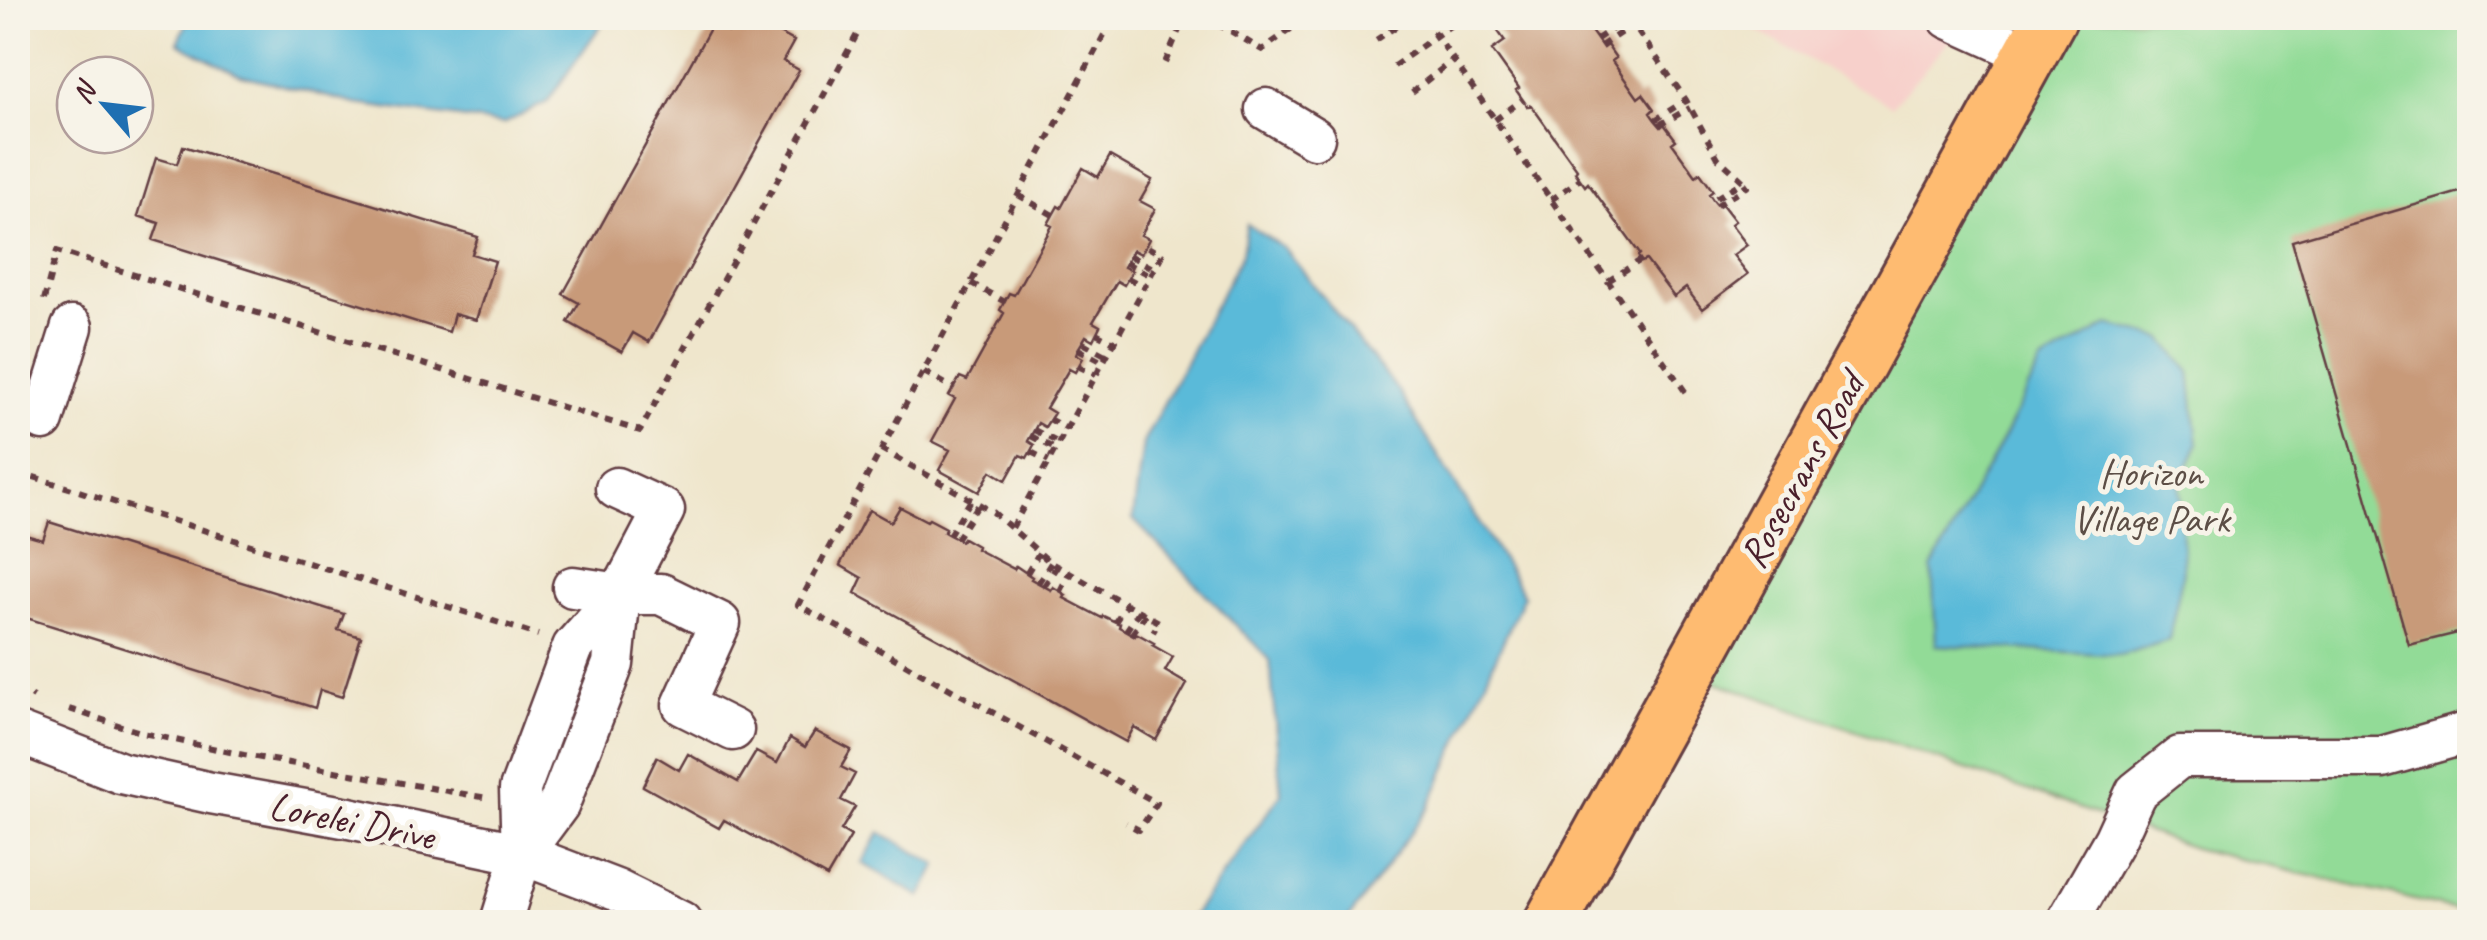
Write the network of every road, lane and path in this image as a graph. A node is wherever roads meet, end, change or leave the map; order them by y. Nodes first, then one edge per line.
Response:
1 (866, 18) edge
2 (1184, 18) edge
3 (1202, 18) edge
4 (1306, 18) edge
5 (1408, 18) edge
6 (1424, 18) edge
7 (1461, 18) edge
8 (1950, 18) edge
9 (1630, 20) edge
10 (1104, 35) dead end
11 (1436, 35) junction
12 (2040, 36) edge
13 (1376, 40) dead end
14 (1599, 42) dead end
15 (1453, 60) junction
16 (1164, 63) dead end
17 (1394, 66) dead end
18 (1412, 92) dead end
19 (1522, 100) dead end
20 (1688, 104) junction
21 (1266, 109) dead end
22 (1495, 120) junction
23 (1657, 122) dead end
24 (1314, 138) dead end
25 (1580, 179) dead end
26 (1018, 195) junction
27 (1552, 200) junction
28 (1715, 203) dead end
29 (1053, 215) dead end
30 (1146, 246) dead end
31 (1128, 259) dead end
32 (1641, 260) dead end
33 (1152, 272) junction
34 (1128, 278) dead end
35 (1608, 281) junction
36 (971, 283) junction
37 (1144, 287) junction
38 (1005, 302) dead end
39 (55, 322) joint
40 (1096, 333) dead end
41 (1114, 342) junction
42 (1080, 346) dead end
43 (1105, 359) junction
44 (1078, 366) dead end
45 (923, 372) junction
46 (1096, 375) junction
47 (954, 388) dead end
48 (1689, 396) dead end
49 (1049, 419) dead end
50 (42, 420) dead end
51 (1067, 429) junction
52 (1032, 433) dead end
53 (1057, 446) junction
54 (881, 449) junction
55 (1030, 452) dead end
56 (1049, 461) junction
57 (18, 472) edge
58 (616, 488) dead end
59 (975, 502) junction
60 (1012, 528) junction
61 (953, 537) dead end
62 (1039, 552) junction
63 (1054, 564) junction
64 (1027, 573) dead end
65 (1069, 573) junction
66 (1041, 584) dead end
67 (573, 587) dead end
68 (1060, 591) dead end
69 (620, 594) junction
70 (1126, 604) junction
71 (1142, 612) junction
72 (1115, 622) dead end
73 (1129, 632) dead end
74 (1153, 632) dead end
75 (574, 646) junction
76 (18, 687) edge
77 (54, 704) dead end
78 (27, 715) edge
79 (733, 730) dead end
80 (2470, 732) edge
81 (501, 801) dead end
82 (1126, 823) dead end
83 (522, 854) junction
84 (501, 922) edge
85 (680, 922) edge
86 (1551, 922) edge
87 (2068, 922) edge

1 - 39 path
2 - 16 path
3 - 4 path
5 - 13 path
6 - 11 path
7 - 11 path
8 - 12 street
9 - 14 path
9 - 20 path
10 - 26 path
11 - 15 path
11 - 17 path
12 - 86 main road, Rosecrans Road
15 - 18 path
15 - 22 path
19 - 22 path
20 - 23 path
20 - 28 path
21 - 24 street
22 - 27 path
25 - 27 path
26 - 29 path
26 - 36 path
27 - 35 path
30 - 33 path
31 - 33 path
32 - 35 path
33 - 37 path
34 - 37 path
35 - 48 path
36 - 38 path
36 - 45 path
37 - 41 path
39 - 50 street
40 - 41 path
41 - 43 path
42 - 43 path
43 - 46 path
44 - 46 path
45 - 47 path
45 - 54 path
46 - 51 path
49 - 51 path
51 - 53 path
52 - 53 path
53 - 56 path
54 - 59 path
54 - 82 path
55 - 56 path
56 - 60 path
57 - 75 path
58 - 69 street
59 - 60 path
59 - 61 path
60 - 62 path
62 - 63 path
62 - 64 path
63 - 65 path
63 - 66 path
65 - 68 path
65 - 70 path
67 - 69 street
69 - 75 street
69 - 79 street
69 - 83 street
70 - 71 path
70 - 72 path
71 - 73 path
71 - 74 path
75 - 83 street
76 - 78 path
77 - 81 path
78 - 83 street, Lorelei Drive
80 - 87 street
83 - 84 street
83 - 85 street, Lorelei Drive

